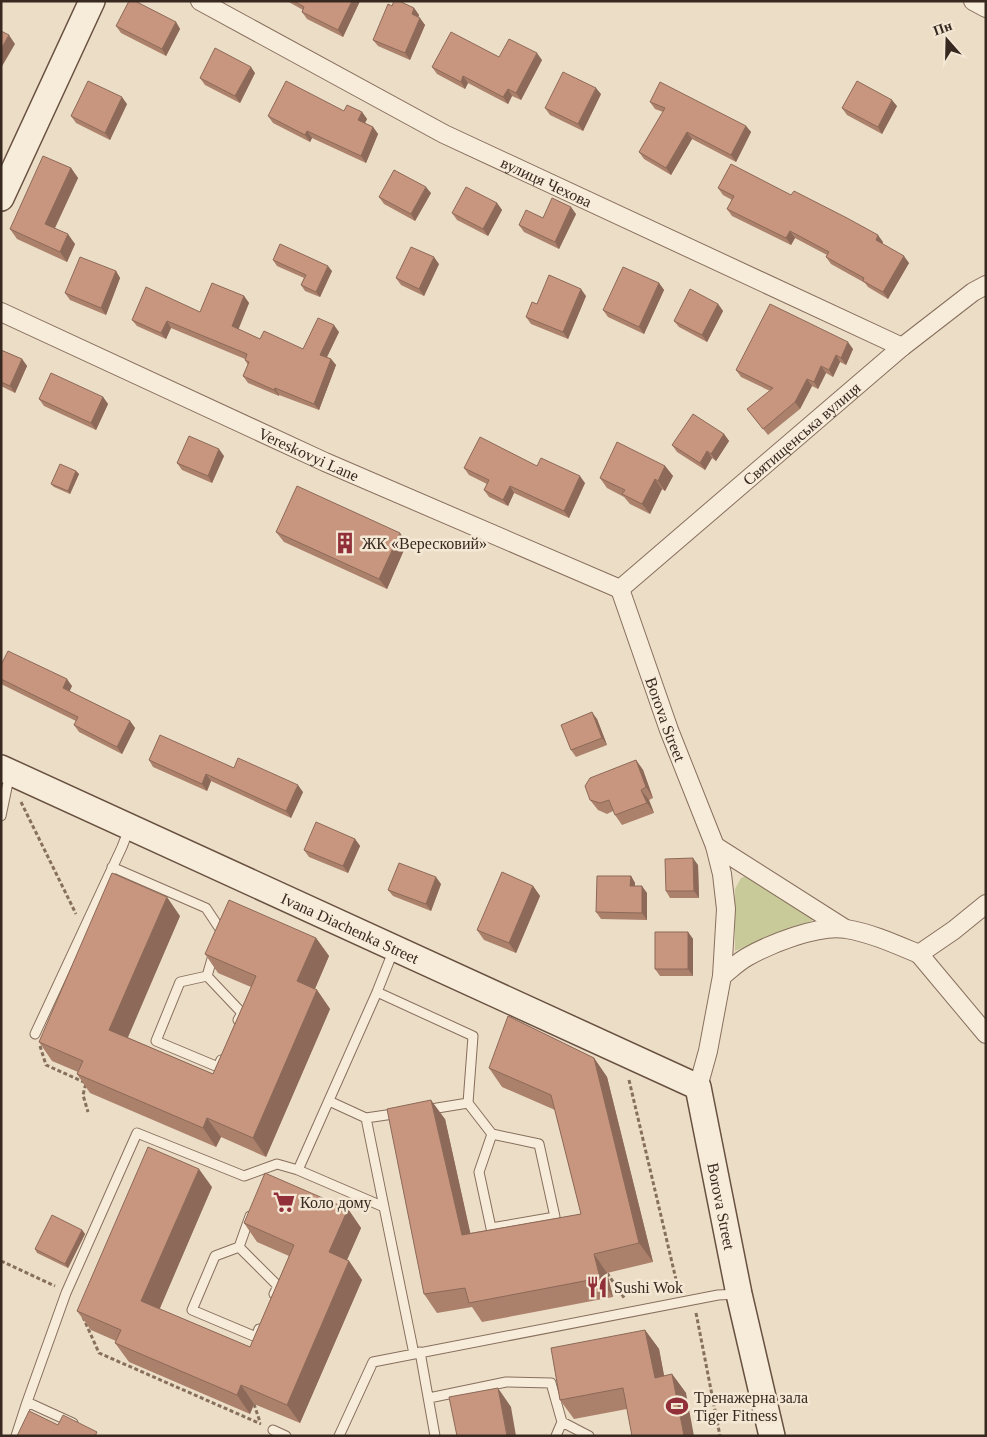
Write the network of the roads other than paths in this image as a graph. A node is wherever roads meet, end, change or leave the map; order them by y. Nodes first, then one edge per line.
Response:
1 (92, 1) edge
2 (200, 1) edge
3 (973, 1) edge
4 (986, 8) edge
5 (1, 198) edge
6 (986, 285) edge
7 (1, 312) edge
8 (902, 347) junction
9 (620, 589) junction
10 (6, 771) edge
11 (1, 816) edge
12 (130, 827) junction
13 (716, 846) junction
14 (112, 868) junction
15 (986, 904) edge
16 (844, 928) junction
17 (395, 947) junction
18 (919, 954) junction
19 (206, 976) junction
20 (722, 976) junction
21 (377, 992) junction
22 (234, 1031) edge
23 (36, 1034) road end
24 (986, 1034) edge
25 (226, 1049) edge
26 (698, 1087) junction
27 (330, 1101) junction
28 (468, 1103) junction
29 (366, 1118) junction
30 (492, 1134) junction
31 (298, 1170) junction
32 (384, 1207) junction
33 (252, 1211) edge
34 (239, 1246) junction
35 (739, 1294) junction
36 (270, 1303) edge
37 (263, 1320) edge
38 (417, 1353) junction
39 (429, 1398) junction
40 (27, 1402) junction
41 (562, 1422) junction
42 (84, 1428) edge
43 (273, 1430) road end
44 (16, 1436) edge
45 (286, 1436) edge
46 (339, 1436) edge
47 (435, 1436) edge
48 (556, 1436) edge
49 (590, 1436) edge
50 (772, 1436) edge

1 - 5 street
2 - 8 street, вулиця Чехова
3 - 4 street
6 - 8 street, Святищенська вулиця
7 - 9 street, Vereskovyi Lane
8 - 9 street, Святищенська вулиця
9 - 13 street, Borova Street
10 - 11 lane
10 - 12 street, Ivana Diachenka Street
12 - 14 lane
12 - 17 street, Ivana Diachenka Street
13 - 16 street
13 - 20 street, Borova Street
14 - 19 lane
14 - 23 lane
15 - 18 street
16 - 18 street
16 - 20 street
17 - 21 lane
17 - 26 street, Ivana Diachenka Street
18 - 24 street
19 - 22 lane
19 - 25 lane
20 - 26 street, Borova Street
21 - 27 lane
21 - 28 lane
26 - 35 street, Borova Street
27 - 29 lane
27 - 31 lane
28 - 29 lane
28 - 30 lane
29 - 32 lane
30 - 30 lane
31 - 32 lane
31 - 40 lane
32 - 38 lane
33 - 34 lane
34 - 36 lane
34 - 37 lane
35 - 38 lane
35 - 50 street, Borova Street
38 - 39 lane
38 - 46 lane
39 - 41 lane
39 - 47 lane
40 - 42 lane
40 - 44 lane
41 - 48 lane
41 - 49 lane
43 - 45 lane

